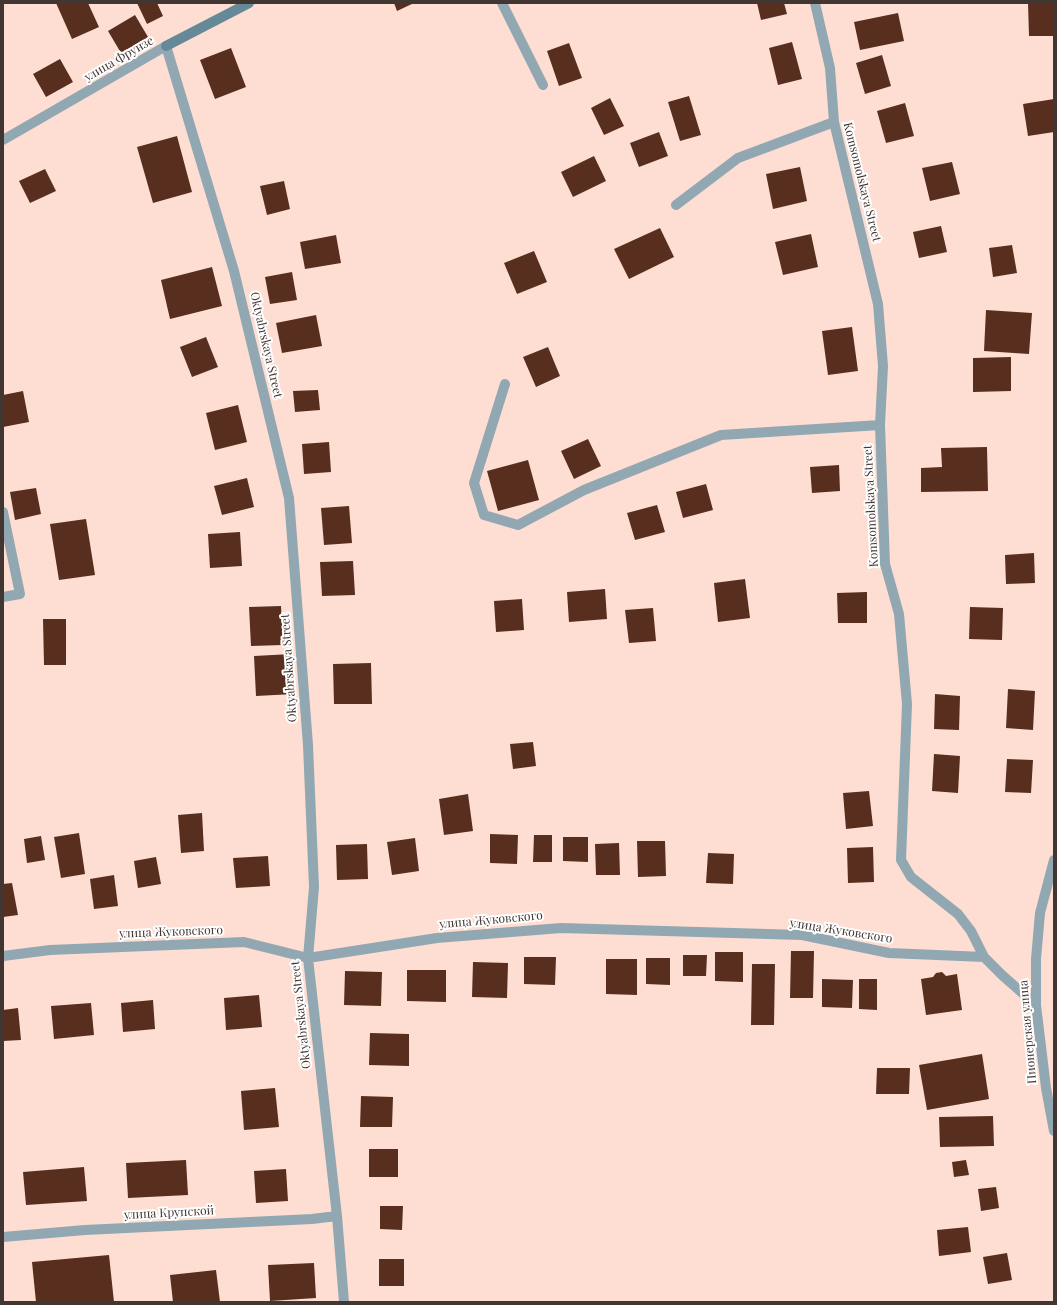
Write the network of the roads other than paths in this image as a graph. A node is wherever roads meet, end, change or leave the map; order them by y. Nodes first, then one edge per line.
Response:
1 (249, 3) edge
2 (502, 3) edge
3 (815, 3) edge
4 (166, 46) junction
5 (544, 86) dead end
6 (834, 122) junction
7 (3, 140) edge
8 (676, 205) dead end
9 (505, 384) dead end
10 (880, 425) junction
11 (3, 512) edge
12 (3, 597) edge
13 (1054, 860) edge
14 (3, 956) edge
15 (984, 957) junction
16 (308, 958) junction
17 (1036, 1005) junction
18 (1054, 1131) edge
19 (337, 1216) junction
20 (3, 1237) edge
21 (344, 1302) edge

1 - 4 street, улица Фрунзе
2 - 5 street
3 - 6 street, Komsomolskaya Street
4 - 7 street, улица Фрунзе
4 - 16 street, Oktyabrskaya Street
6 - 8 street
6 - 10 street, Komsomolskaya Street
9 - 10 street
10 - 15 street, Komsomolskaya Street
11 - 12 street
13 - 17 street, Пионерская улица
14 - 16 street, улица Жуковского
15 - 16 street, улица Жуковского
15 - 17 street, Komsomolskaya Street
16 - 19 street, Oktyabrskaya Street
17 - 18 street, Пионерская улица
19 - 20 street, улица Крупской
19 - 21 street, Oktyabrskaya Street

